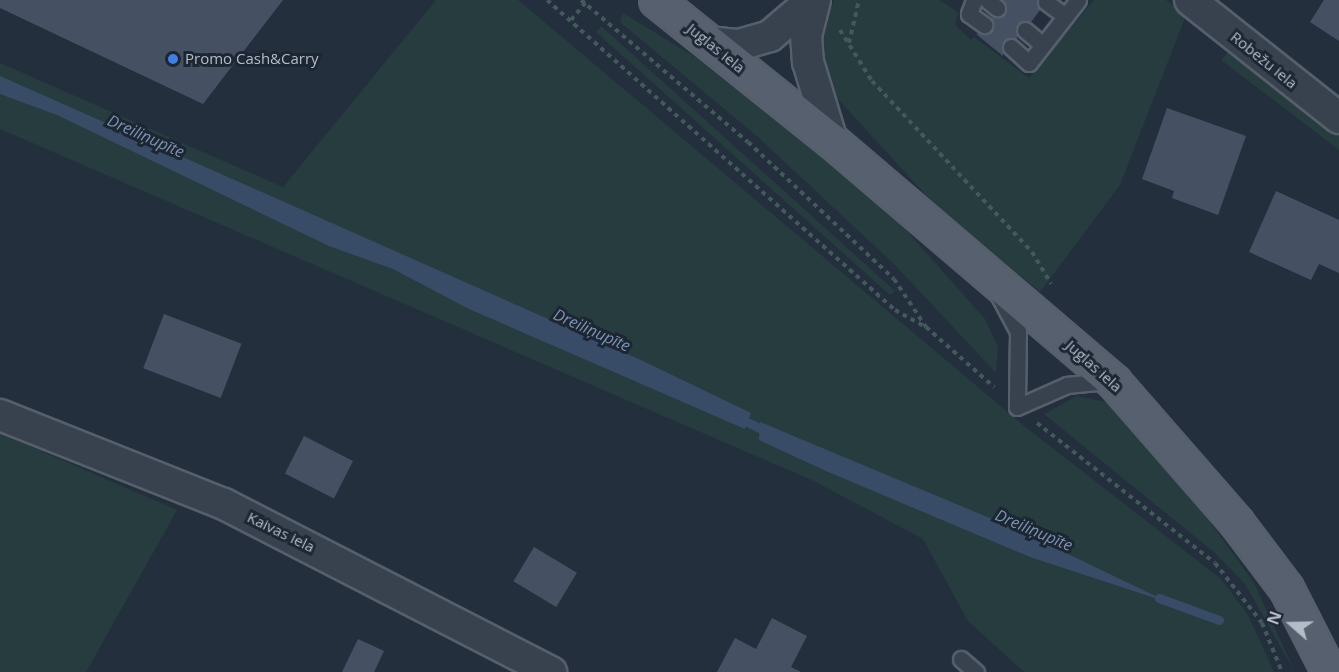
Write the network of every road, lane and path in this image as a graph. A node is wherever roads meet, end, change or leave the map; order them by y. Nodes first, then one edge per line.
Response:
1 (547, 0) edge
2 (581, 0) edge
3 (656, 0) edge
4 (813, 0) edge
5 (859, 0) edge
6 (1078, 0) edge
7 (1190, 0) edge
8 (587, 2) edge
9 (1046, 2) dead end
10 (972, 7) edge
11 (1065, 16) junction
12 (571, 20) junction
13 (984, 26) dead end
14 (1025, 30) dead end
15 (708, 42) junction
16 (849, 44) dead end
17 (1043, 45) junction
18 (1011, 47) dead end
19 (1339, 118) edge
20 (832, 141) junction
21 (985, 269) junction
22 (926, 327) junction
23 (1114, 382) junction
24 (1017, 407) junction
25 (0, 415) edge
26 (1310, 634) junction
27 (961, 659) dead end
28 (1339, 666) edge
29 (551, 672) edge
30 (976, 672) edge
31 (1282, 672) edge
32 (1320, 672) edge
33 (1329, 672) edge

1 - 12 path
2 - 8 path
3 - 15 main road, Juglas iela
4 - 15 street
4 - 20 street
5 - 16 path
6 - 11 lane
7 - 19 street, Robežu iela
8 - 12 path
8 - 22 path
9 - 11 lane
10 - 13 lane
11 - 17 lane
12 - 22 path
14 - 17 lane
15 - 20 main road, Juglas iela
17 - 18 lane
20 - 21 main road, Juglas iela
21 - 23 main road, Juglas iela
21 - 24 lane
22 - 24 path
23 - 24 lane
23 - 26 main road, Juglas iela
24 - 31 path
25 - 29 street, Kaivas iela
26 - 28 main road, Juglas iela
26 - 32 main road, Juglas iela
26 - 33 main road, Juglas iela
27 - 30 lane

